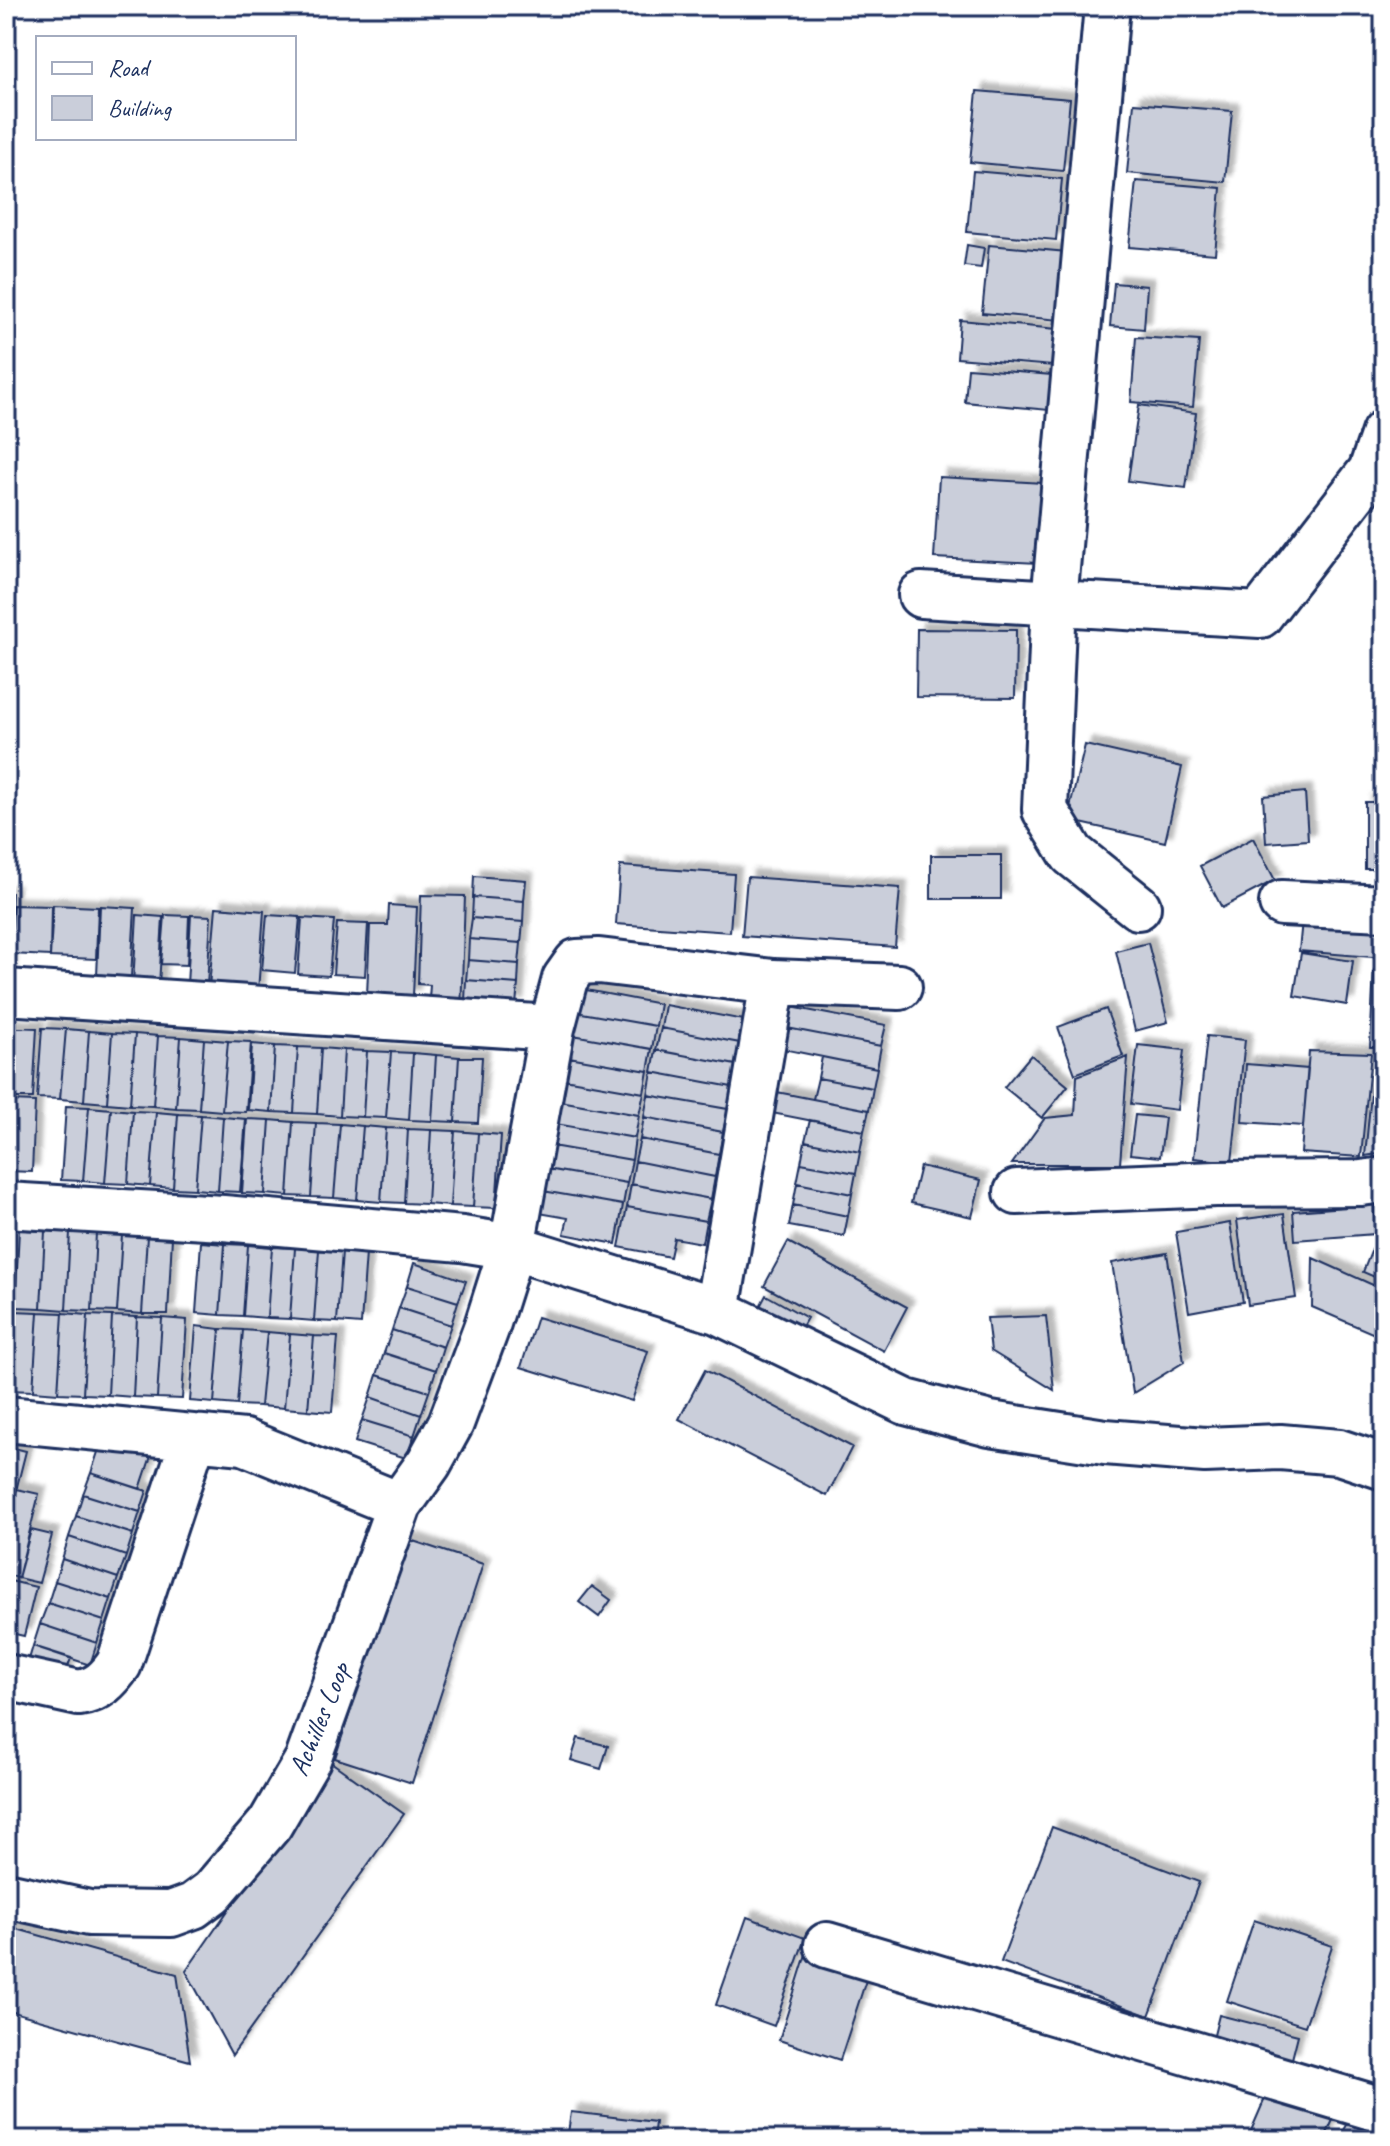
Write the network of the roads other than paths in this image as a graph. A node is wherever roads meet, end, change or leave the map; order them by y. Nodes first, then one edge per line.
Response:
1 (1107, 6) edge
2 (1384, 433) edge
3 (921, 595) dead end
4 (1054, 602) junction
5 (1282, 903) dead end
6 (1138, 907) dead end
7 (1384, 908) edge
8 (773, 982) junction
9 (899, 987) dead end
10 (6, 992) edge
11 (552, 1028) junction
12 (1384, 1180) edge
13 (1017, 1192) dead end
14 (6, 1205) edge
15 (512, 1247) junction
16 (717, 1311) junction
17 (6, 1419) edge
18 (194, 1437) junction
19 (1384, 1467) edge
20 (399, 1505) junction
21 (6, 1677) edge
22 (6, 1895) edge
23 (827, 1945) dead end
24 (1384, 2114) edge

1 - 4 street
2 - 4 street
3 - 4 street
4 - 6 street
5 - 7 street
8 - 9 street
8 - 11 street, Achilles Loop
8 - 16 street
10 - 11 street
11 - 15 street, Achilles Loop
12 - 13 street
14 - 15 street
15 - 16 street
15 - 20 street, Achilles Loop
16 - 19 street
17 - 18 street
18 - 20 street
18 - 21 street
20 - 22 street, Achilles Loop
23 - 24 street

